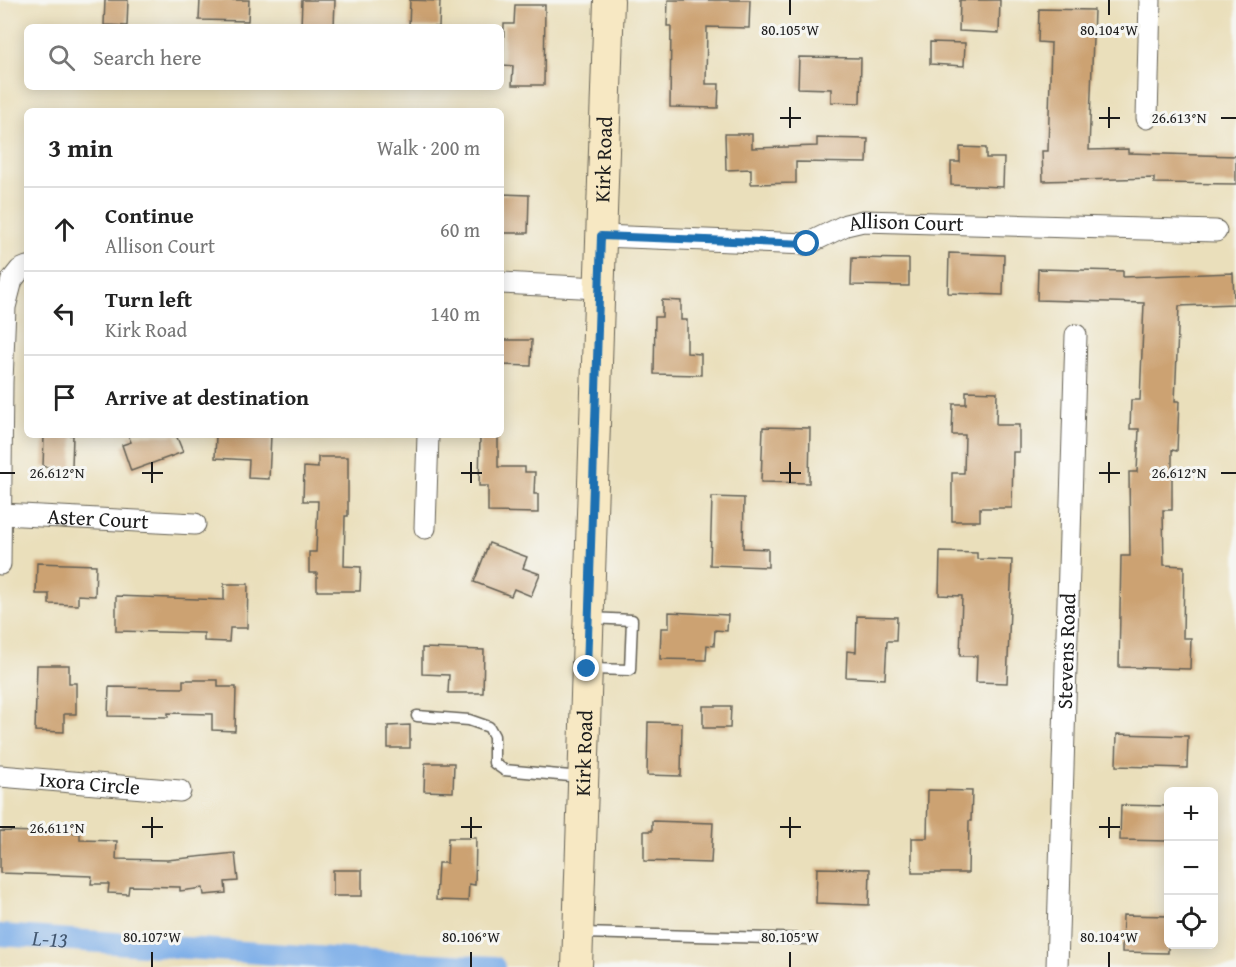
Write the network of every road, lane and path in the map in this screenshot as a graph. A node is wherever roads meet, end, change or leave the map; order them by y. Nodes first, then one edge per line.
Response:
1 (609, 0) edge
2 (1150, 0) edge
3 (1147, 118) dead end
4 (1216, 231) dead end
5 (601, 236) junction
6 (24, 268) edge
7 (504, 283) edge
8 (599, 288) junction
9 (1076, 335) dead end
10 (1, 382) edge
11 (428, 438) edge
12 (2, 514) junction
13 (195, 524) dead end
14 (425, 528) dead end
15 (0, 564) edge
16 (589, 618) junction
17 (587, 669) junction
18 (417, 716) dead end
19 (0, 776) edge
20 (583, 777) junction
21 (180, 791) dead end
22 (578, 933) junction
23 (811, 939) dead end
24 (577, 967) edge
25 (1057, 967) edge

1 - 5 street, Kirk Road
2 - 3 street
4 - 5 street, Allison Court
5 - 8 street, Kirk Road
6 - 10 street
7 - 8 street
8 - 16 street, Kirk Road
9 - 25 street, Stevens Road
10 - 12 street
11 - 14 street
12 - 13 street, Aster Court
12 - 15 street
16 - 17 street, Kirk Road
16 - 17 lane
17 - 20 street, Kirk Road
18 - 20 lane
19 - 21 street, Ixora Circle
20 - 22 street, Kirk Road
22 - 23 lane
22 - 24 street, Kirk Road

